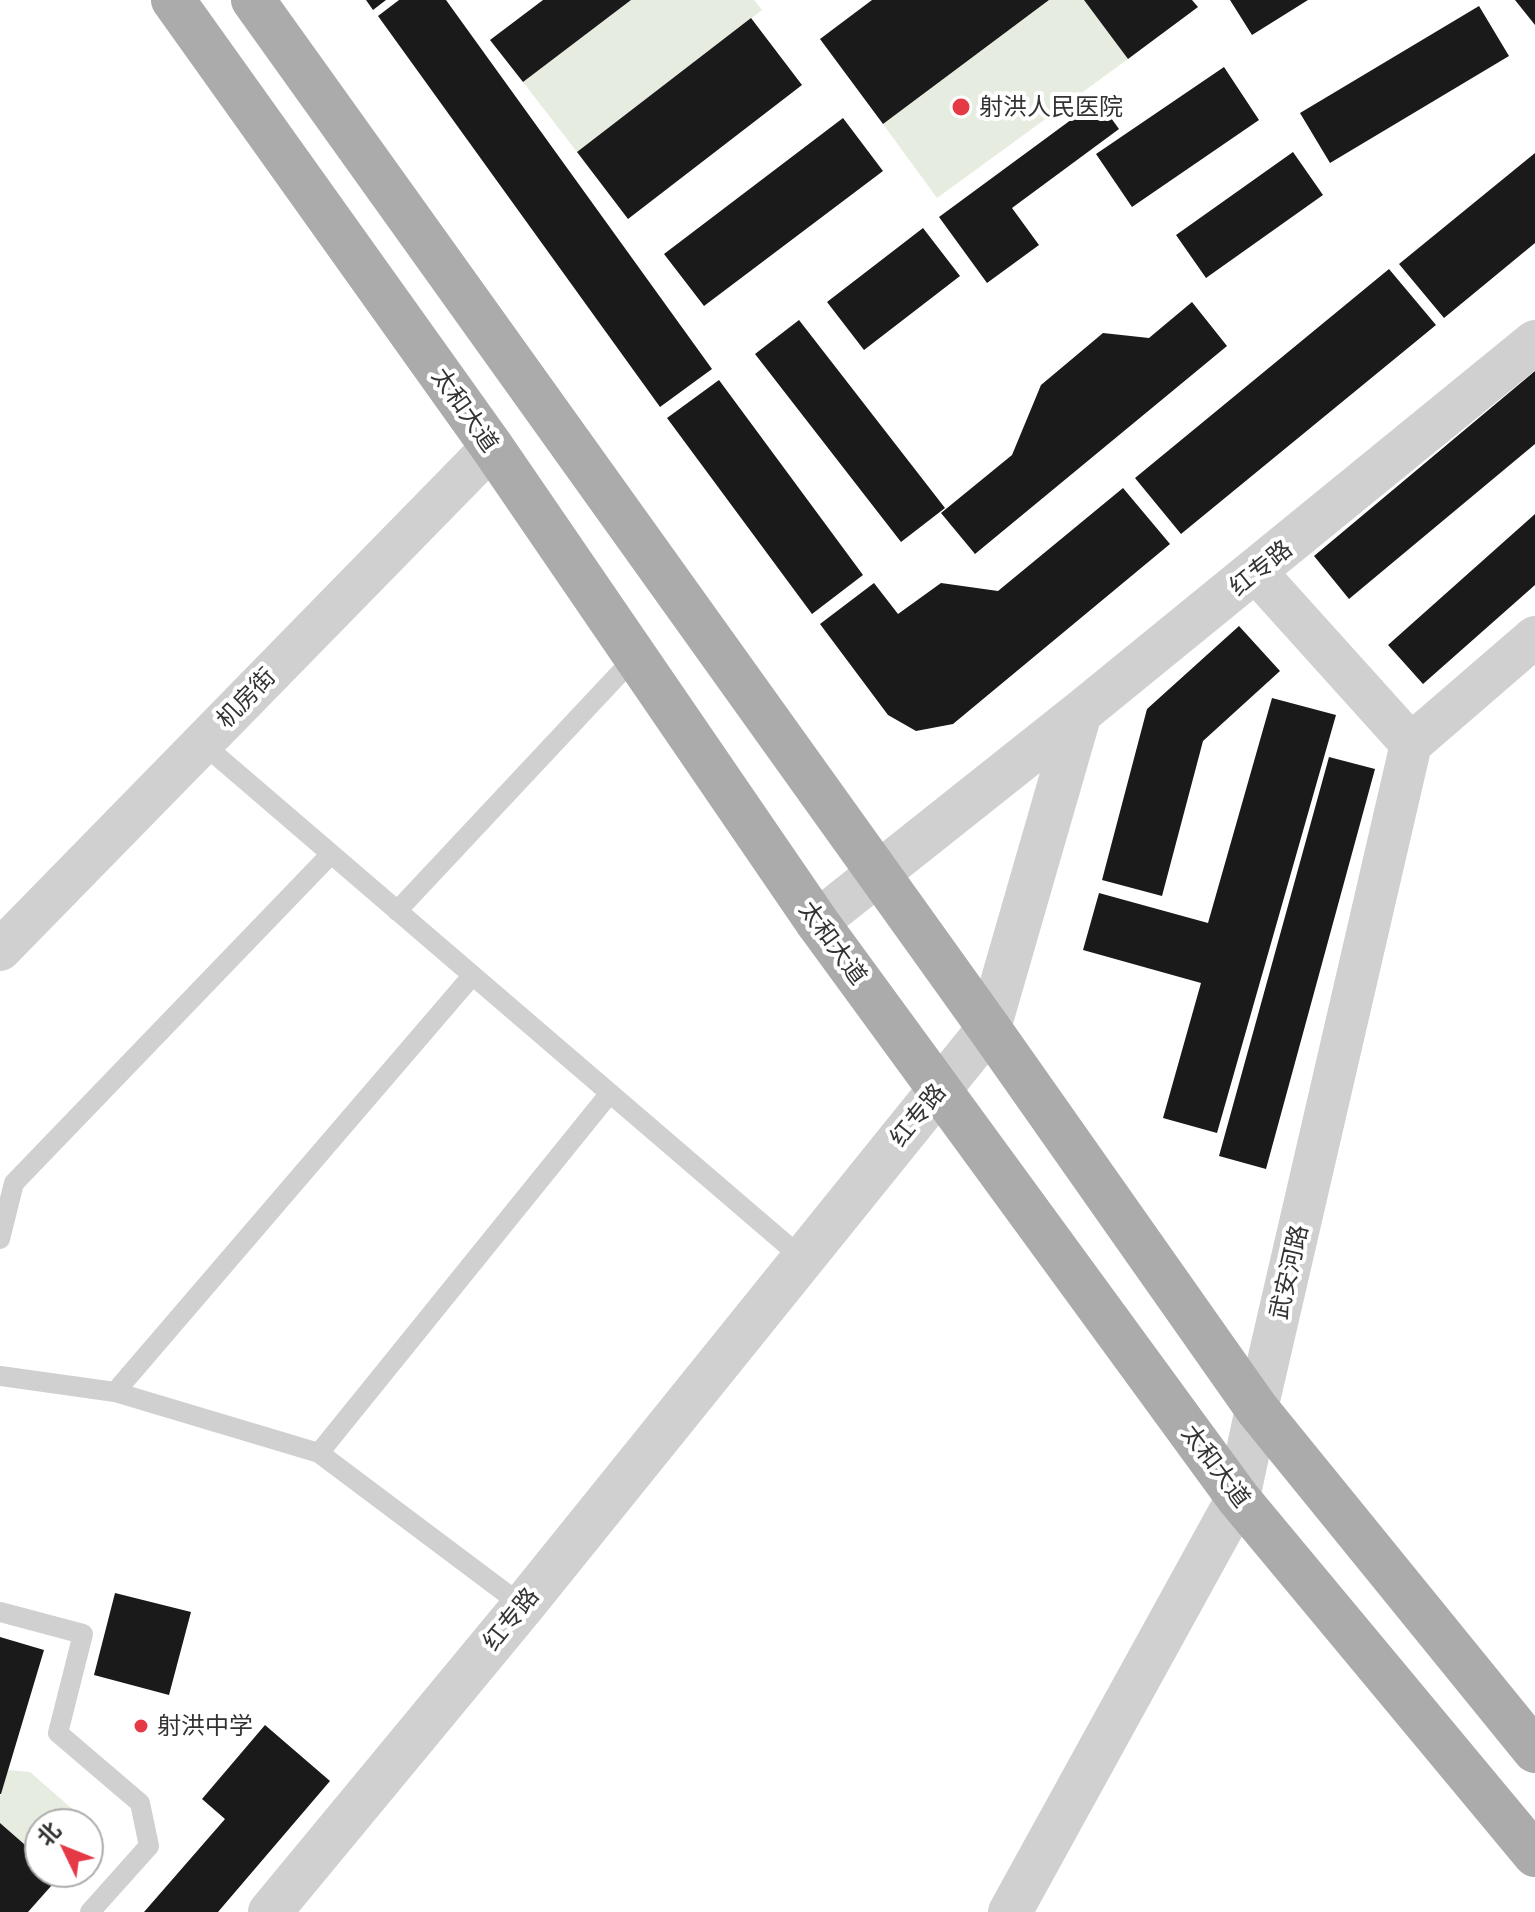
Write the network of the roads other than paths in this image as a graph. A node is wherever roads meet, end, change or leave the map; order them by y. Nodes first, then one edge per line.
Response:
1 (173, 0) edge
2 (253, 0) edge
3 (1535, 342) edge
4 (492, 447) junction
5 (1256, 572) junction
6 (1535, 637) edge
7 (635, 657) junction
8 (1080, 713) junction
9 (202, 743) junction
10 (1411, 744) junction
11 (331, 854) junction
12 (877, 875) junction
13 (397, 911) junction
14 (817, 922) junction
15 (0, 950) edge
16 (472, 976) junction
17 (989, 1028) junction
18 (939, 1088) junction
19 (610, 1093) junction
20 (0, 1239) edge
21 (802, 1258) junction
22 (0, 1376) edge
23 (115, 1392) junction
24 (1257, 1409) junction
25 (319, 1453) junction
26 (1238, 1498) junction
27 (523, 1606) junction
28 (0, 1612) edge
29 (1535, 1751) edge
30 (1535, 1855) edge
31 (90, 1912) edge
32 (270, 1912) edge
33 (1010, 1912) edge

1 - 4 main road, 太和大道
2 - 12 main road
3 - 5 street, 红专路
4 - 7 main road, 太和大道
4 - 9 street, 机房街
5 - 8 street, 红专路
5 - 10 street
6 - 10 street
7 - 13 lane
7 - 14 main road, 太和大道
8 - 12 street
8 - 17 street, 红专路
9 - 11 lane
9 - 15 street, 机房街
10 - 24 street, 武安河路
11 - 13 lane
11 - 20 lane
12 - 14 street
12 - 17 main road
13 - 16 lane
14 - 18 main road, 太和大道
16 - 19 lane
16 - 23 lane
17 - 18 street, 红专路
17 - 24 main road
18 - 21 street, 红专路
18 - 26 main road, 太和大道
19 - 21 lane
19 - 25 lane
21 - 27 street, 红专路
22 - 23 lane
23 - 25 lane
24 - 26 street, 武安河路
24 - 29 main road
25 - 27 lane
26 - 30 main road, 太和大道
26 - 33 street, 武安河路
27 - 32 street, 红专路
28 - 31 lane

